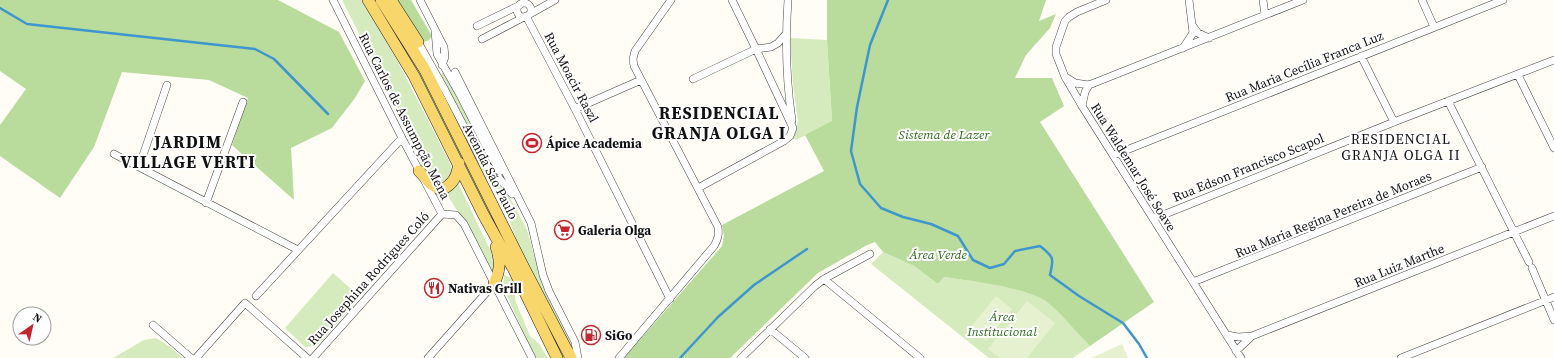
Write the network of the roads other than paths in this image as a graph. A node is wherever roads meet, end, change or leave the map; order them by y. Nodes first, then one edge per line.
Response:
1 (333, 0) edge
2 (368, 0) edge
3 (381, 0) edge
4 (391, 0) edge
5 (420, 0) edge
6 (555, 0) edge
7 (671, 0) edge
8 (732, 0) edge
9 (788, 0) edge
10 (1106, 0) edge
11 (1189, 0) edge
12 (1263, 0) edge
13 (1303, 0) edge
14 (1422, 0) edge
15 (1503, 0) edge
16 (523, 3) edge
17 (528, 15) junction
18 (1265, 15) junction
19 (477, 26) dead end
20 (1193, 26) junction
21 (1434, 27) junction
22 (785, 35) junction
23 (482, 38) dead end
24 (1209, 38) junction
25 (418, 42) junction
26 (439, 43) junction
27 (1183, 48) junction
28 (756, 49) junction
29 (1361, 56) junction
30 (1554, 60) edge
31 (442, 64) junction
32 (455, 72) dead end
33 (1518, 75) junction
34 (1065, 77) junction
35 (694, 79) dead end
36 (640, 80) junction
37 (167, 85) dead end
38 (1089, 85) junction
39 (445, 90) junction
40 (243, 102) dead end
41 (1448, 102) junction
42 (1082, 106) junction
43 (576, 109) junction
44 (1394, 122) junction
45 (793, 128) junction
46 (402, 138) junction
47 (1554, 148) edge
48 (114, 154) dead end
49 (1114, 155) junction
50 (459, 163) junction
51 (139, 167) junction
52 (1482, 167) junction
53 (419, 171) junction
54 (506, 173) junction
55 (698, 188) junction
56 (206, 203) junction
57 (442, 214) junction
58 (484, 214) junction
59 (1554, 216) edge
60 (1153, 219) junction
61 (531, 223) junction
62 (1515, 232) junction
63 (298, 250) junction
64 (870, 254) dead end
65 (824, 279) junction
66 (1193, 282) junction
67 (494, 284) junction
68 (256, 296) dead end
69 (1554, 297) edge
70 (670, 299) junction
71 (1546, 301) junction
72 (1554, 320) edge
73 (153, 325) dead end
74 (770, 329) junction
75 (1227, 335) junction
76 (1252, 336) junction
77 (1236, 350) junction
78 (191, 358) edge
79 (196, 358) edge
80 (307, 358) edge
81 (313, 358) edge
82 (428, 358) edge
83 (532, 358) edge
84 (557, 358) edge
85 (571, 358) edge
86 (578, 358) edge
87 (619, 358) edge
88 (741, 358) edge
89 (805, 358) edge
90 (920, 358) edge
91 (1241, 358) edge
92 (1401, 358) edge

1 - 46 street, Rua Carlos de Assumpção Mena
2 - 50 main road, Avenida São Paulo
3 - 85 main road, Avenida São Paulo
4 - 25 main road
5 - 26 street
6 - 17 street
7 - 36 street
8 - 28 street
9 - 22 street
10 - 34 street, Rua Waldemar José Soave
11 - 20 street
12 - 18 street
13 - 18 street
14 - 21 street
15 - 21 street, Rua Maria Cecília Franca Luz
16 - 17 street, Rua Moacir Raszl
16 - 19 street
17 - 23 street
17 - 43 street, Rua Moacir Raszl
18 - 24 street
20 - 24 street
20 - 27 street
21 - 29 street, Rua Maria Cecília Franca Luz
22 - 28 street
22 - 45 street
24 - 27 street
25 - 26 street
25 - 39 street
26 - 31 street
27 - 38 street
28 - 35 street
28 - 45 street
29 - 44 street
29 - 49 street, Rua Maria Cecília Franca Luz
30 - 33 street, Rua Edson Francisco Scapol
31 - 39 street
31 - 54 street
32 - 54 street
33 - 41 street, Rua Edson Francisco Scapol
33 - 47 street
34 - 38 street
34 - 42 street, Rua Waldemar José Soave
36 - 43 street
36 - 55 street
37 - 51 street
38 - 42 street
39 - 61 street
40 - 56 street
41 - 44 street, Rua Edson Francisco Scapol
41 - 52 street
42 - 49 street, Rua Waldemar José Soave
43 - 70 street, Rua Moacir Raszl
44 - 60 street, Rua Edson Francisco Scapol
45 - 55 street
46 - 53 street, Rua Carlos de Assumpção Mena
46 - 63 street
48 - 51 street
49 - 60 street, Rua Waldemar José Soave
50 - 53 main road
50 - 58 main road, Avenida São Paulo
51 - 56 street
52 - 62 street
52 - 66 street, Rua Maria Regina Pereira de Moraes
53 - 57 street, Rua Carlos de Assumpção Mena
54 - 61 street
55 - 70 street
56 - 63 street
57 - 67 street, Rua Carlos de Assumpção Mena
57 - 81 street, Rua Josephina Rodrigues Coló
58 - 67 main road
58 - 84 main road, Avenida São Paulo
59 - 62 street, Rua Luiz Marthe
60 - 66 street, Rua Waldemar José Soave
61 - 86 street
62 - 71 street
62 - 76 street, Rua Luiz Marthe
63 - 68 street
64 - 65 street
65 - 74 street
65 - 90 street
66 - 75 street, Rua Waldemar José Soave
67 - 82 street
67 - 83 street, Rua Carlos de Assumpção Mena
69 - 71 street
70 - 87 street
71 - 72 street
71 - 92 street
73 - 78 street
74 - 88 street
74 - 89 street
75 - 76 street
75 - 77 street, Rua Waldemar José Soave
76 - 77 street
77 - 91 street, Rua Waldemar José Soave
79 - 80 street

